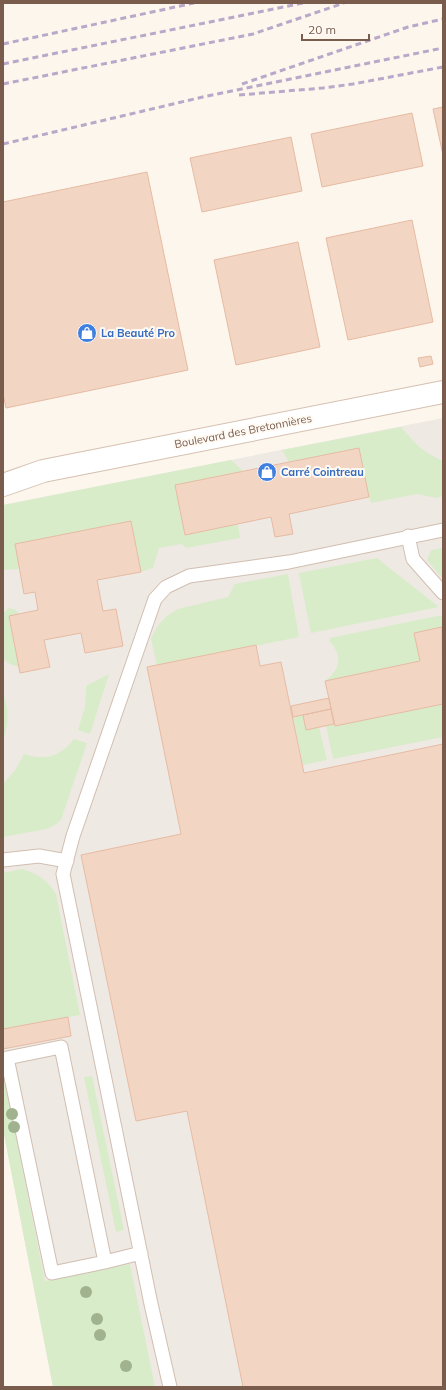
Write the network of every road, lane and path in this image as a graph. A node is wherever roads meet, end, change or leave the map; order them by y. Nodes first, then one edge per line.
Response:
1 (442, 393) edge
2 (3, 470) edge
3 (43, 471) junction
4 (3, 485) edge
5 (443, 530) edge
6 (408, 536) junction
7 (443, 593) edge
8 (3, 860) edge
9 (66, 861) junction
10 (141, 1254) junction
11 (105, 1262) junction
12 (170, 1387) edge

1 - 3 street, Boulevard des Bretonnières
2 - 3 street, Boulevard des Bretonnières
3 - 4 street, Boulevard des Bretonnières
5 - 6 lane
6 - 7 lane
6 - 9 lane
8 - 9 lane
9 - 10 lane
10 - 11 lane
10 - 12 lane
11 - 11 lane

